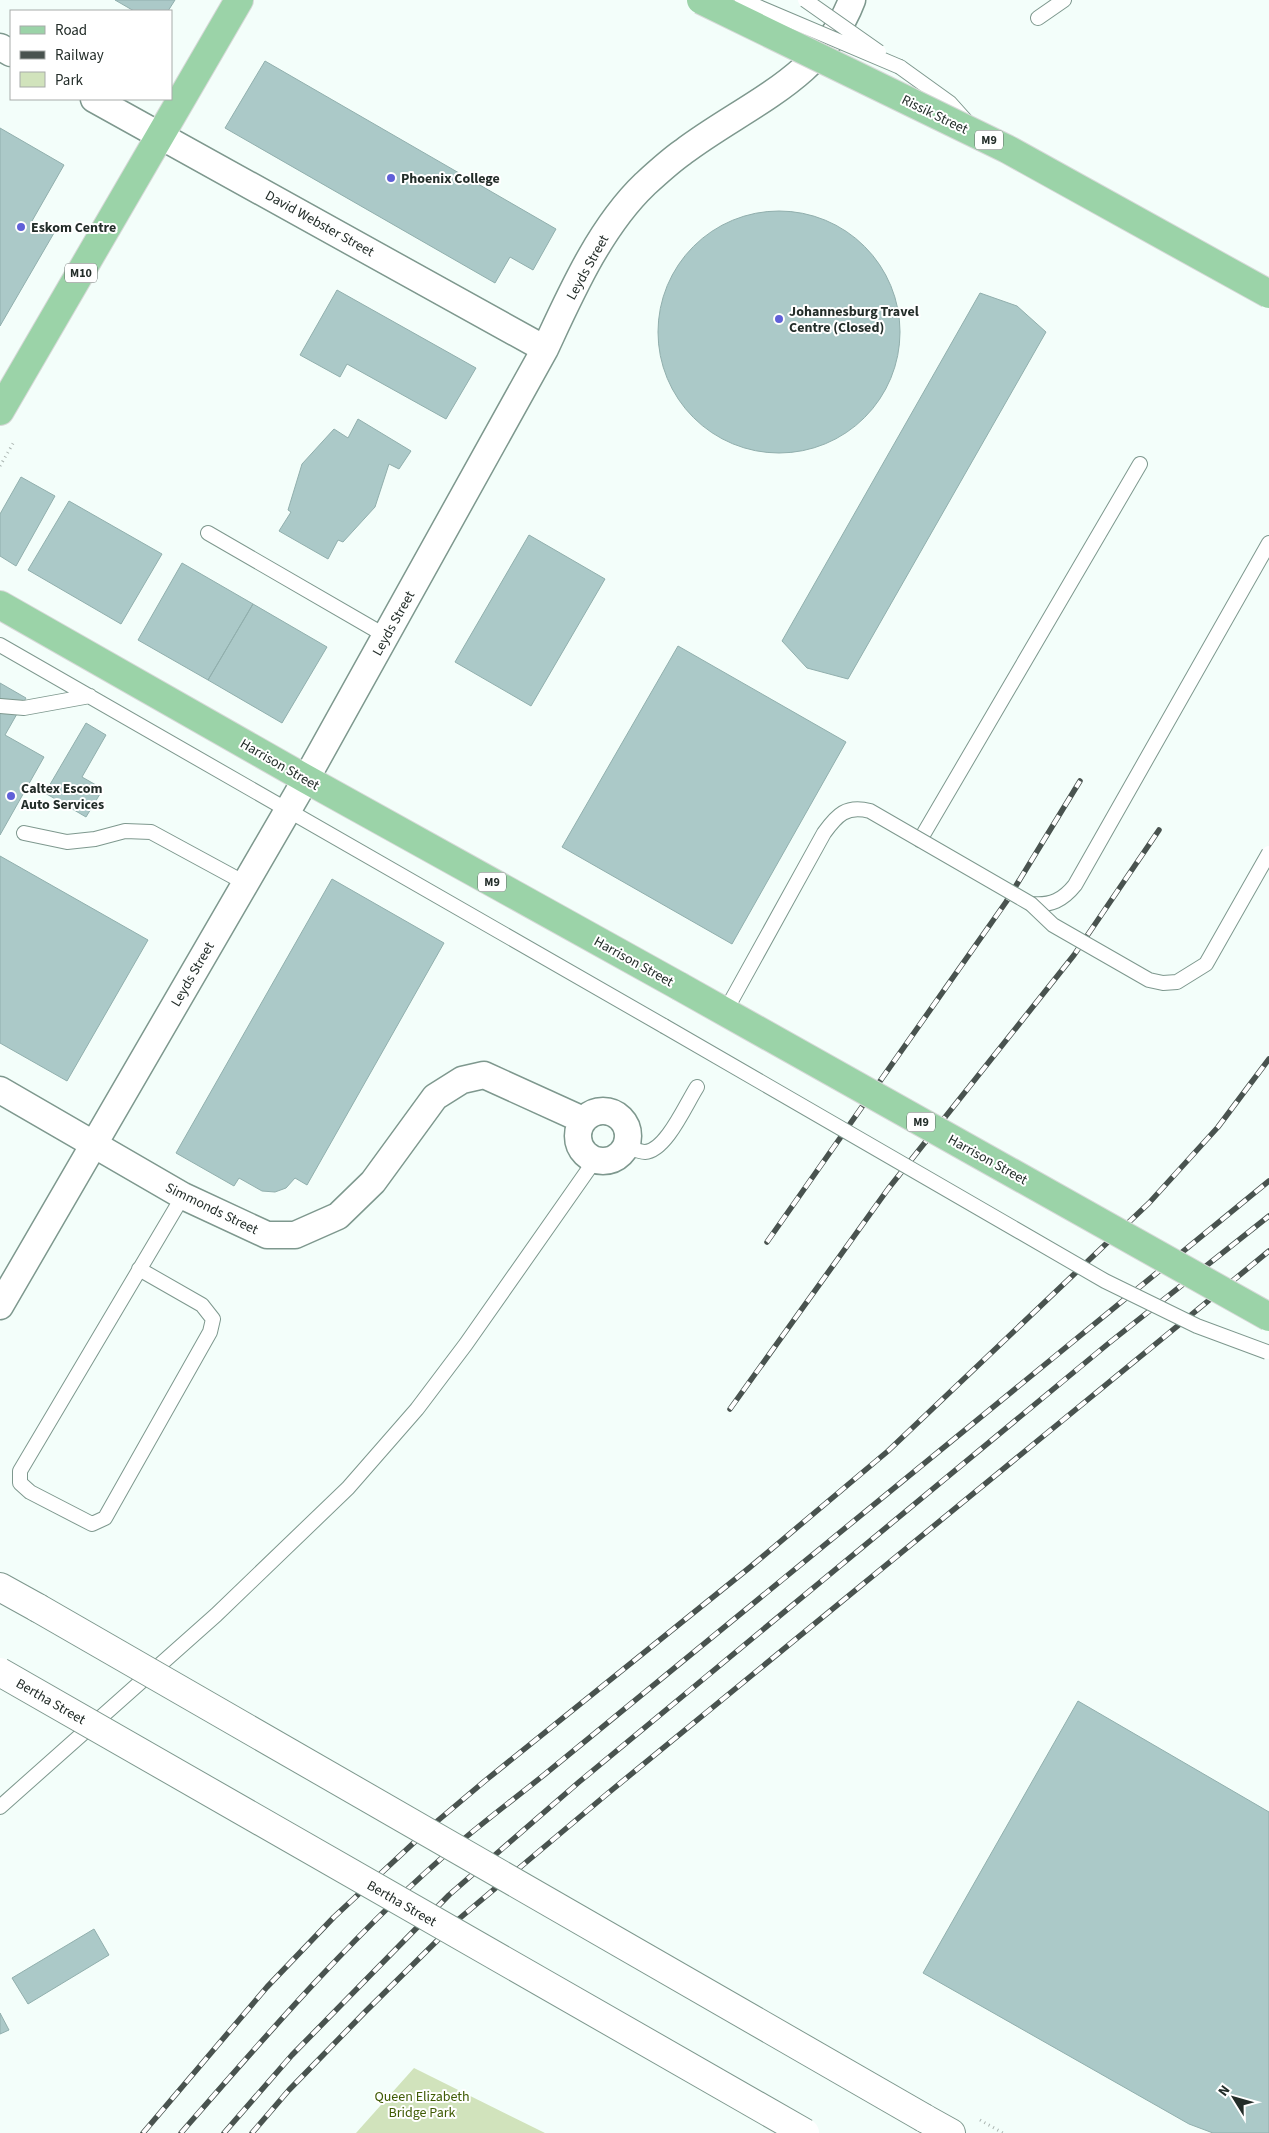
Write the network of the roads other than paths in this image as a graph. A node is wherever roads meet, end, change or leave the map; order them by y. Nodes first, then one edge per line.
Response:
1 (239, 0) edge
2 (701, 0) edge
3 (742, 0) edge
4 (805, 0) edge
5 (852, 0) edge
6 (1064, 0) edge
7 (1038, 18) dead end
8 (900, 67) junction
9 (96, 100) edge
10 (979, 135) junction
11 (162, 136) junction
12 (1269, 294) edge
13 (545, 349) junction
14 (0, 411) edge
15 (1140, 464) dead end
16 (208, 533) dead end
17 (1269, 543) edge
18 (0, 605) edge
19 (386, 636) junction
20 (0, 645) edge
21 (90, 696) junction
22 (0, 706) edge
23 (306, 779) junction
24 (288, 811) junction
25 (24, 833) dead end
26 (920, 840) junction
27 (1269, 853) edge
28 (245, 883) junction
29 (1031, 904) junction
30 (725, 1012) junction
31 (696, 1087) dead end
32 (0, 1090) edge
33 (583, 1120) junction
34 (94, 1145) junction
35 (626, 1146) junction
36 (595, 1160) junction
37 (183, 1196) junction
38 (139, 1269) junction
39 (0, 1306) edge
40 (1269, 1317) edge
41 (1268, 1352) edge
42 (0, 1587) edge
43 (0, 1672) edge
44 (0, 1807) edge
45 (804, 2133) edge
46 (952, 2133) edge

1 - 11 main road, M10
2 - 10 main road, Rissik Street / M9, bridge
3 - 8 lane, bridge
4 - 8 lane, bridge
5 - 13 street, Leyds Street
6 - 7 lane
8 - 10 lane, bridge
9 - 11 street, David Webster Street
10 - 12 main road, Rissik Street / M9, bridge
11 - 13 street, David Webster Street
11 - 14 main road, M10
13 - 19 street, Leyds Street
15 - 26 lane
16 - 19 lane
17 - 29 lane
18 - 23 main road, Harrison Street / M9
19 - 23 street, Leyds Street
20 - 21 lane
21 - 22 lane
21 - 24 lane
23 - 24 street, Leyds Street
23 - 30 main road, Harrison Street / M9, bridge
24 - 28 street, Leyds Street
24 - 41 lane, bridge
25 - 28 lane
26 - 29 lane, bridge
26 - 30 lane, bridge
27 - 29 lane, bridge
28 - 34 street, Leyds Street
30 - 40 main road, Harrison Street / M9, bridge
31 - 35 lane
32 - 34 street, Simmonds Street
33 - 35 street
33 - 36 street
33 - 37 street, Simmonds Street
34 - 37 street, Simmonds Street
34 - 39 street, Leyds Street
35 - 36 street
36 - 44 lane
37 - 38 lane
38 - 38 lane
42 - 46 street, bridge
43 - 45 street, Bertha Street, bridge

